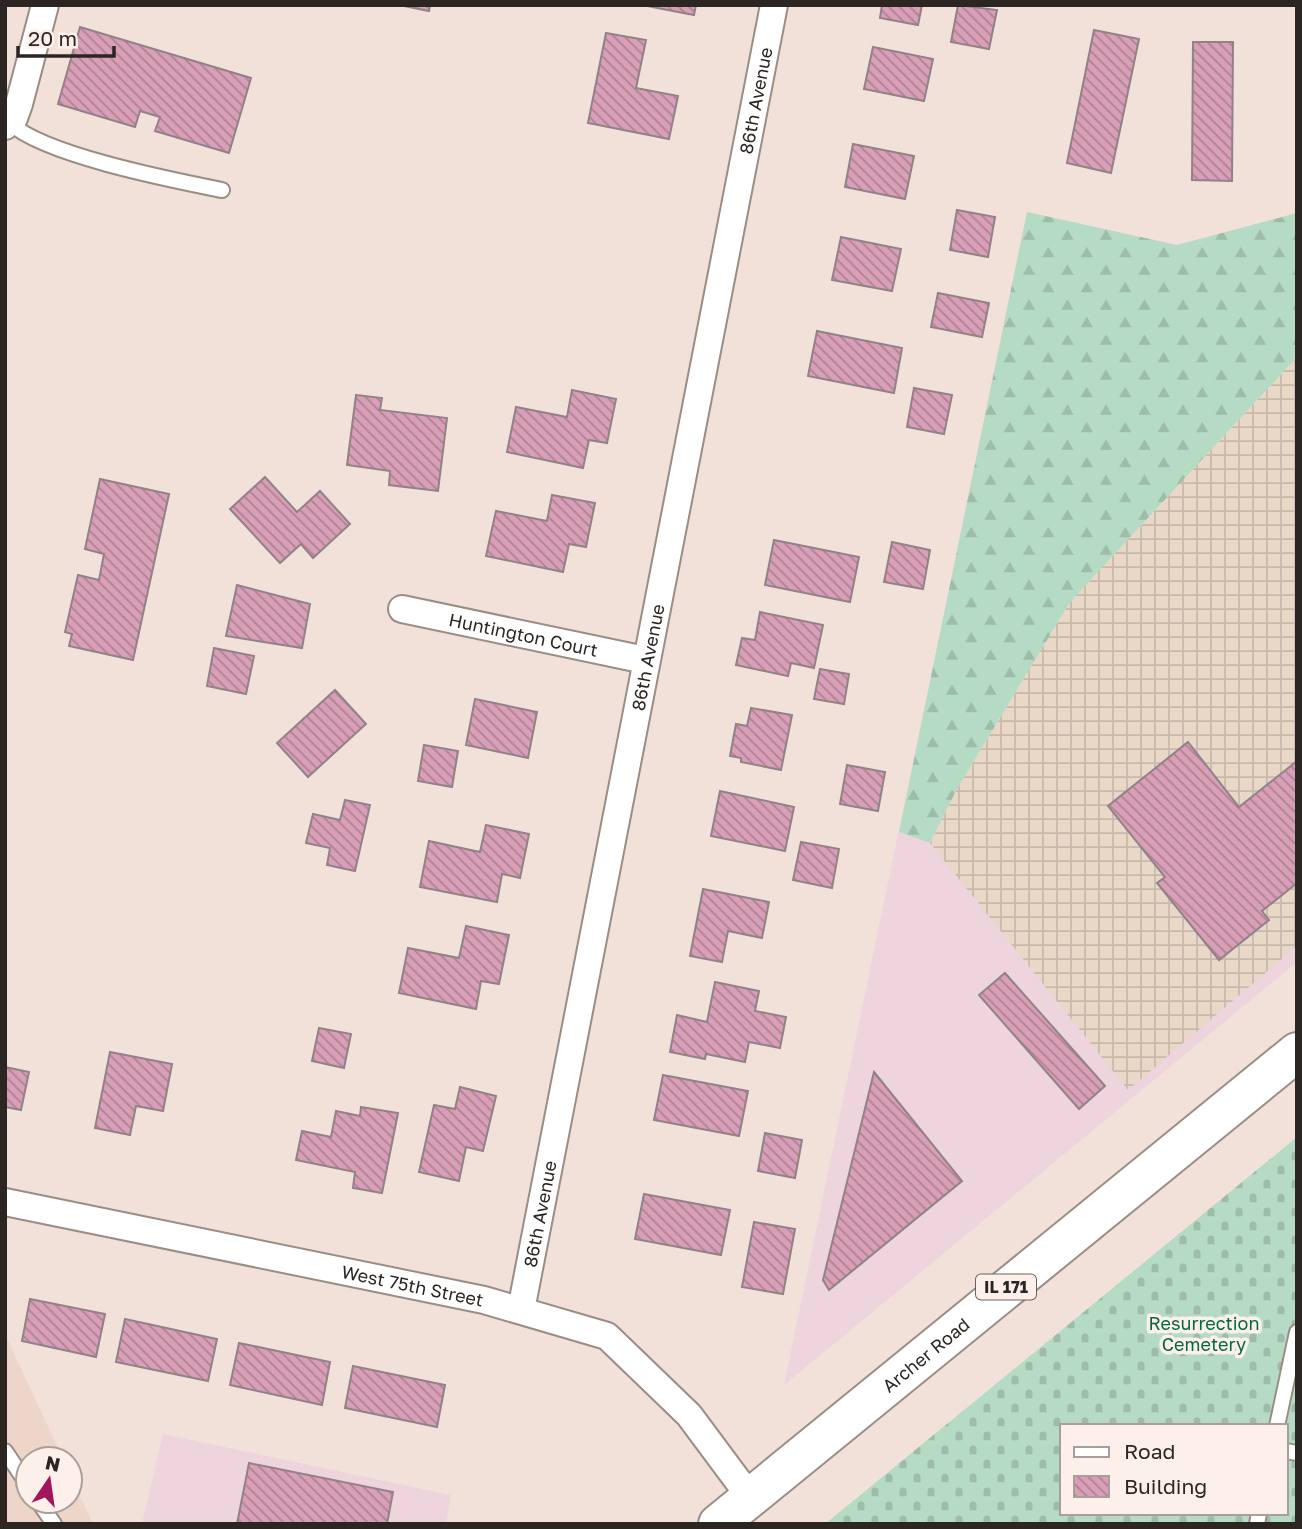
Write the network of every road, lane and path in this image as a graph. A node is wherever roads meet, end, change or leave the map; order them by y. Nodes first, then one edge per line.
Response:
1 (45, 5) edge
2 (774, 5) edge
3 (7, 125) edge
4 (222, 190) dead end
5 (402, 609) dead end
6 (645, 660) junction
7 (1297, 1052) edge
8 (5, 1202) edge
9 (521, 1310) junction
10 (1297, 1332) edge
11 (1277, 1424) edge
12 (750, 1497) junction
13 (718, 1524) edge

1 - 3 street
2 - 6 street, 86th Avenue
3 - 4 lane
5 - 6 street, Huntington Court
6 - 9 street, 86th Avenue
7 - 12 main road, Archer Road / IL 171
8 - 9 street, West 75th Street
9 - 12 street, West 75th Street
10 - 11 lane
12 - 13 main road, Archer Road / IL 171

